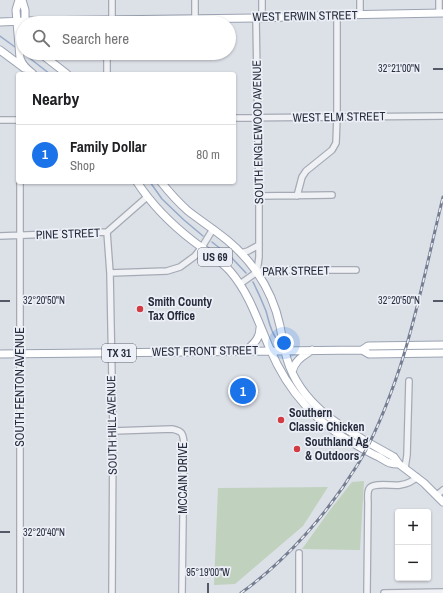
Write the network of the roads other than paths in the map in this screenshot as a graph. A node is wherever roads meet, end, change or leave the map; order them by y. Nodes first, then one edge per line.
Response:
1 (20, 0) edge
2 (112, 0) edge
3 (195, 0) edge
4 (262, 0) edge
5 (360, 0) edge
6 (439, 0) edge
7 (441, 13) edge
8 (336, 15) junction
9 (360, 15) junction
10 (19, 16) edge
11 (109, 16) edge
12 (195, 16) edge
13 (236, 18) edge
14 (259, 18) junction
15 (0, 22) edge
16 (16, 22) edge
17 (0, 50) edge
18 (20, 60) edge
19 (49, 60) edge
20 (107, 60) edge
21 (26, 69) junction
22 (30, 72) edge
23 (64, 72) edge
24 (107, 72) edge
25 (443, 116) edge
26 (337, 117) junction
27 (236, 118) edge
28 (257, 118) junction
29 (0, 120) edge
30 (16, 120) edge
31 (20, 184) edge
32 (137, 184) edge
33 (164, 184) edge
34 (332, 195) dead end
35 (259, 196) junction
36 (297, 196) junction
37 (147, 197) junction
38 (213, 229) junction
39 (107, 232) junction
40 (0, 236) edge
41 (19, 236) junction
42 (259, 246) junction
43 (202, 247) junction
44 (241, 253) junction
45 (356, 270) dead end
46 (257, 272) junction
47 (110, 273) junction
48 (240, 284) junction
49 (260, 326) junction
50 (443, 345) edge
51 (270, 350) junction
52 (285, 350) junction
53 (312, 350) junction
54 (362, 350) junction
55 (246, 351) junction
56 (111, 353) junction
57 (443, 353) edge
58 (0, 354) edge
59 (20, 354) junction
60 (292, 372) junction
61 (409, 381) dead end
62 (113, 430) junction
63 (402, 466) junction
64 (417, 477) junction
65 (440, 493) edge
66 (443, 502) edge
67 (299, 553) dead end
68 (443, 592) edge
69 (20, 593) edge
70 (112, 593) edge
71 (182, 593) edge
72 (299, 593) edge
73 (367, 593) edge
74 (384, 593) edge
75 (426, 593) edge

1 - 10 main road
2 - 11 street
3 - 12 street
4 - 14 street, SOUTH ENGLEWOOD AVENUE
5 - 9 street
6 - 7 street
7 - 9 main road, WEST ERWIN STREET
8 - 9 main road, WEST ERWIN STREET
8 - 14 main road, WEST ERWIN STREET
8 - 26 street
13 - 14 main road, WEST ERWIN STREET
14 - 28 street, SOUTH ENGLEWOOD AVENUE
15 - 16 main road, WEST ERWIN STREET
17 - 21 main road
18 - 21 main road
19 - 23 main road
20 - 24 street
21 - 22 main road
25 - 26 street, WEST ELM STREET
26 - 28 street, WEST ELM STREET
26 - 36 street
27 - 28 street, WEST ELM STREET
28 - 35 street, SOUTH ENGLEWOOD AVENUE
29 - 30 street
31 - 41 street, SOUTH FENTON AVENUE
32 - 37 main road, US 69
33 - 38 main road, US 69
34 - 36 street
35 - 36 street
35 - 42 street, SOUTH ENGLEWOOD AVENUE
37 - 39 street, PINE STREET
37 - 43 main road, US 69
38 - 43 street
38 - 44 main road, US 69
39 - 41 street, PINE STREET
39 - 47 street, SOUTH HILL AVENUE
40 - 41 street, PINE STREET
41 - 59 street, SOUTH FENTON AVENUE
42 - 44 street
42 - 46 street, SOUTH ENGLEWOOD AVENUE
43 - 47 street
43 - 48 main road, US 69
44 - 46 main road, US 69
45 - 46 street, PARK STREET
46 - 48 street, PARK STREET
46 - 52 main road, US 69
47 - 56 street, SOUTH HILL AVENUE
48 - 49 main road, US 69
49 - 51 main road, US 69
49 - 55 main road
50 - 54 main road, WEST FRONT STREET / TX 31
51 - 52 main road, WEST FRONT STREET / TX 31
51 - 55 main road, WEST FRONT STREET / TX 31
51 - 63 main road, US 69
52 - 53 main road, WEST FRONT STREET / TX 31
52 - 60 main road, US 69
53 - 54 main road, WEST FRONT STREET / TX 31
53 - 60 main road
54 - 57 main road, WEST FRONT STREET / TX 31
55 - 56 main road, WEST FRONT STREET / TX 31
56 - 59 main road, WEST FRONT STREET / TX 31
56 - 62 street, SOUTH HILL AVENUE
58 - 59 main road, WEST FRONT STREET / TX 31
59 - 69 street, SOUTH FENTON AVENUE
60 - 63 main road, US 69
61 - 63 street
62 - 70 street, SOUTH HILL AVENUE
62 - 71 street, MCCAIN DRIVE
63 - 64 main road, US 69
64 - 65 main road, US 69
64 - 73 street
65 - 66 main road, US 69
67 - 72 street
68 - 75 street
74 - 75 street

